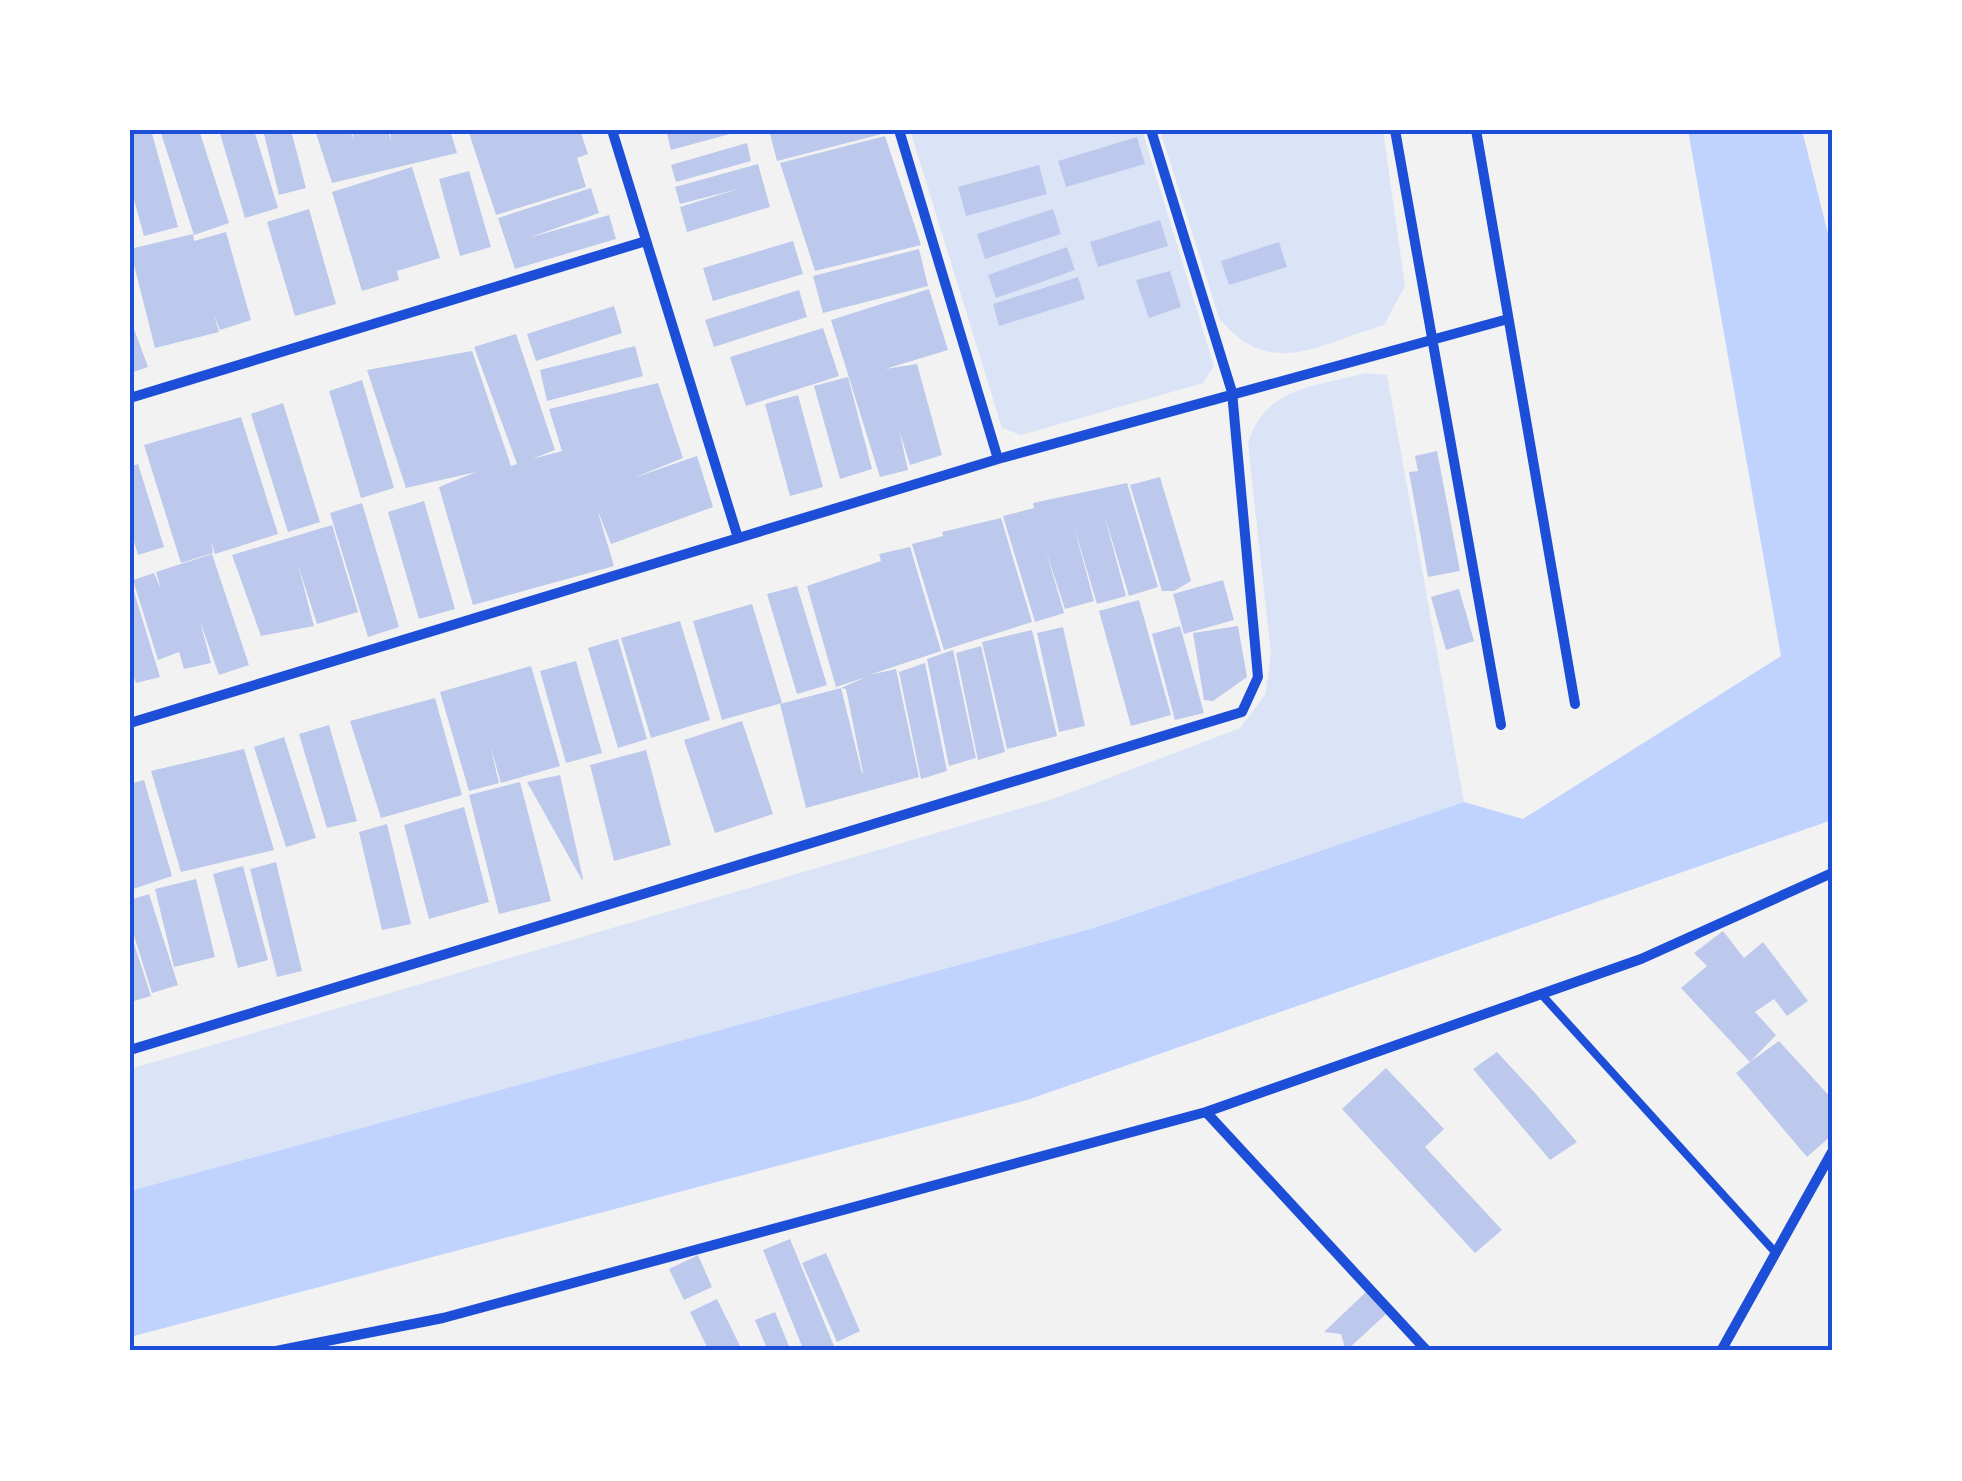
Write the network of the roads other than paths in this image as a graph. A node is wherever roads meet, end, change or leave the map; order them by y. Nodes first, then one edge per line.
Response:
1 (612, 130) edge
2 (900, 130) edge
3 (1151, 130) edge
4 (1396, 130) edge
5 (1476, 130) edge
6 (646, 241) junction
7 (1508, 318) junction
8 (1432, 338) junction
9 (1232, 392) junction
10 (130, 398) edge
11 (998, 459) junction
12 (738, 538) junction
13 (1575, 704) dead end
14 (130, 723) edge
15 (1501, 725) dead end
16 (1832, 873) edge
17 (1542, 995) junction
18 (130, 1050) edge
19 (1206, 1112) junction
20 (1832, 1152) edge
21 (1774, 1252) junction
22 (276, 1351) edge
23 (1427, 1351) edge
24 (1721, 1351) edge

1 - 6 street
2 - 11 street
3 - 9 street
4 - 8 street
5 - 7 street
6 - 10 street
6 - 12 street
7 - 8 street
7 - 13 street
8 - 9 street
8 - 15 street
9 - 11 street
9 - 18 street
11 - 12 street
12 - 14 street
16 - 17 street
17 - 19 street
17 - 21 lane
19 - 22 street
19 - 23 street
20 - 21 street
21 - 24 street

